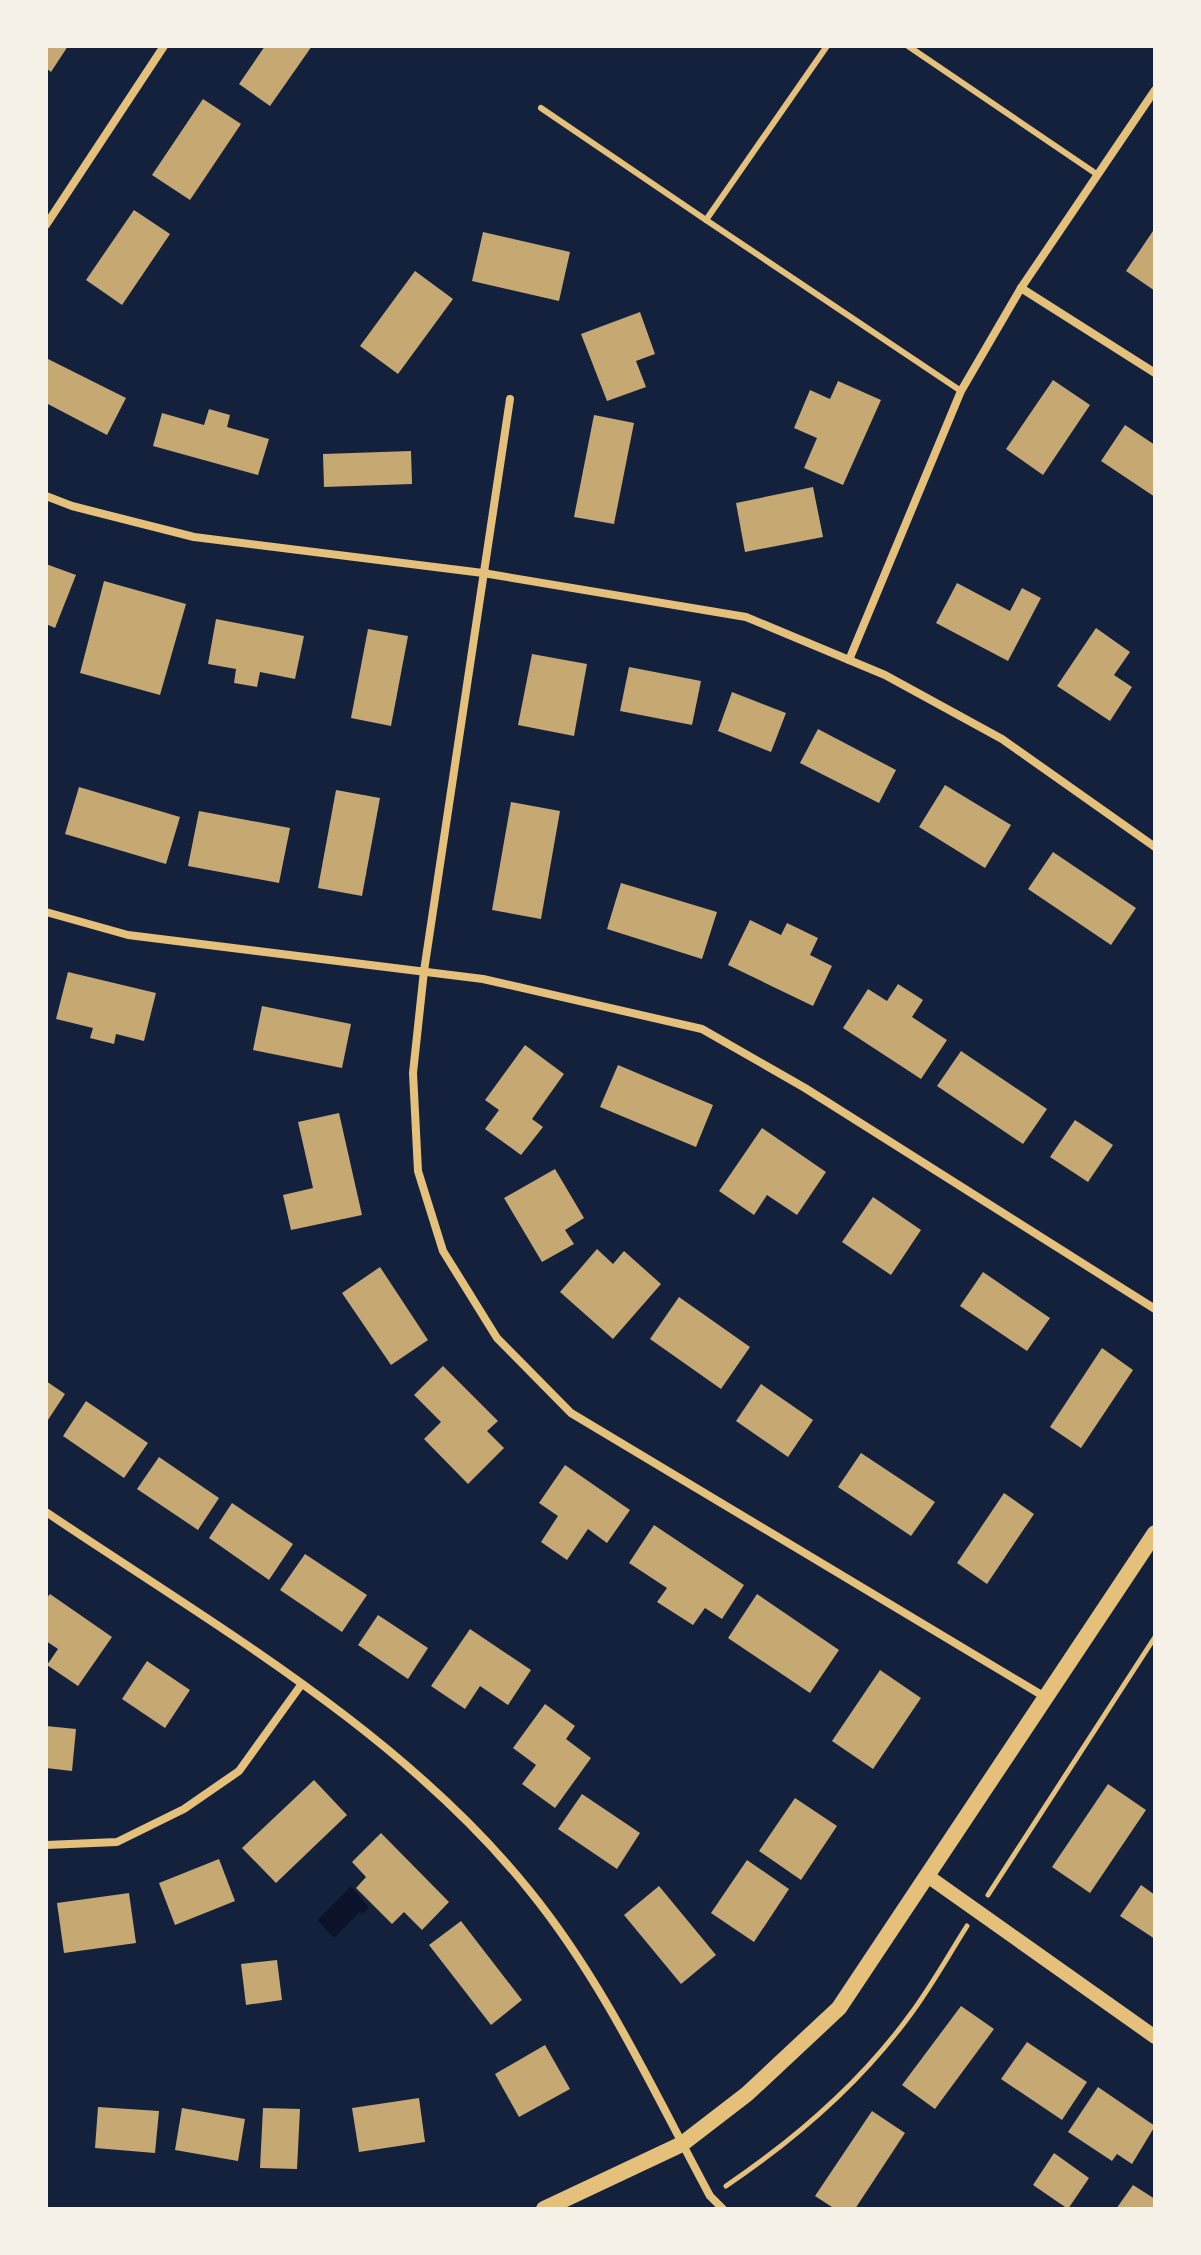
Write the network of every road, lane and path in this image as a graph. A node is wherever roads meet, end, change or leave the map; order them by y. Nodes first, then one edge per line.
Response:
1 (164, 46) edge
2 (827, 46) edge
3 (908, 46) edge
4 (1155, 90) edge
5 (541, 108) dead end
6 (1098, 175) junction
7 (706, 220) junction
8 (46, 225) edge
9 (1021, 288) junction
10 (1155, 373) edge
11 (961, 391) junction
12 (510, 399) dead end
13 (46, 496) edge
14 (483, 573) junction
15 (849, 660) junction
16 (1155, 847) edge
17 (46, 912) edge
18 (424, 971) junction
19 (1155, 1309) edge
20 (46, 1512) edge
21 (1154, 1537) edge
22 (1155, 1637) edge
23 (301, 1685) junction
24 (1046, 1698) junction
25 (46, 1845) edge
26 (929, 1877) junction
27 (978, 1910) junction
28 (1155, 2037) edge
29 (682, 2144) junction
30 (710, 2196) junction
31 (544, 2209) edge
32 (723, 2209) edge

1 - 8 street
2 - 7 lane
3 - 6 lane
4 - 6 street
5 - 7 lane
6 - 9 street
7 - 11 lane
9 - 10 street
9 - 11 street
11 - 15 street
12 - 14 street
13 - 14 street
14 - 15 street
14 - 18 street
15 - 16 street
17 - 18 street
18 - 19 street
18 - 24 street
20 - 23 street
21 - 24 main road
22 - 27 path
23 - 25 street
23 - 29 street
24 - 26 main road
26 - 27 street
26 - 29 main road
27 - 28 street
27 - 30 path
29 - 30 street
29 - 31 main road
30 - 32 street

